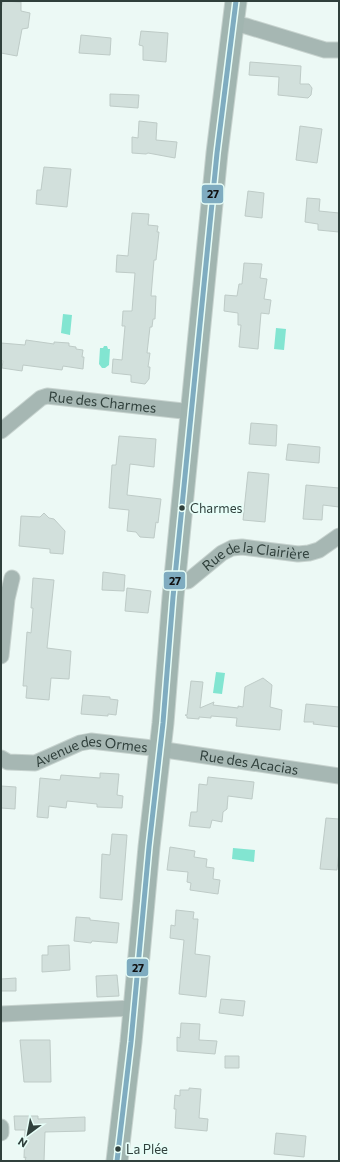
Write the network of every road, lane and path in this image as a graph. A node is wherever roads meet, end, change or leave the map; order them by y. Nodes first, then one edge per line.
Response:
1 (236, 1) edge
2 (234, 24) junction
3 (339, 50) edge
4 (192, 412) junction
5 (1, 432) edge
6 (339, 536) edge
7 (12, 578) dead end
8 (175, 580) junction
9 (1, 656) edge
10 (160, 749) junction
11 (1, 758) edge
12 (339, 776) edge
13 (134, 1008) junction
14 (1, 1014) edge
15 (1, 1127) edge
16 (1, 1133) edge
17 (117, 1161) edge

1 - 2 street
2 - 3 street
2 - 4 street
4 - 5 street, Rue des Charmes
4 - 8 street
6 - 8 street, Rue de la Clairière
7 - 9 street
8 - 10 street
10 - 11 street, Avenue des Ormes
10 - 12 street, Rue des Acacias
10 - 13 street
13 - 14 street
13 - 17 street
15 - 16 street

